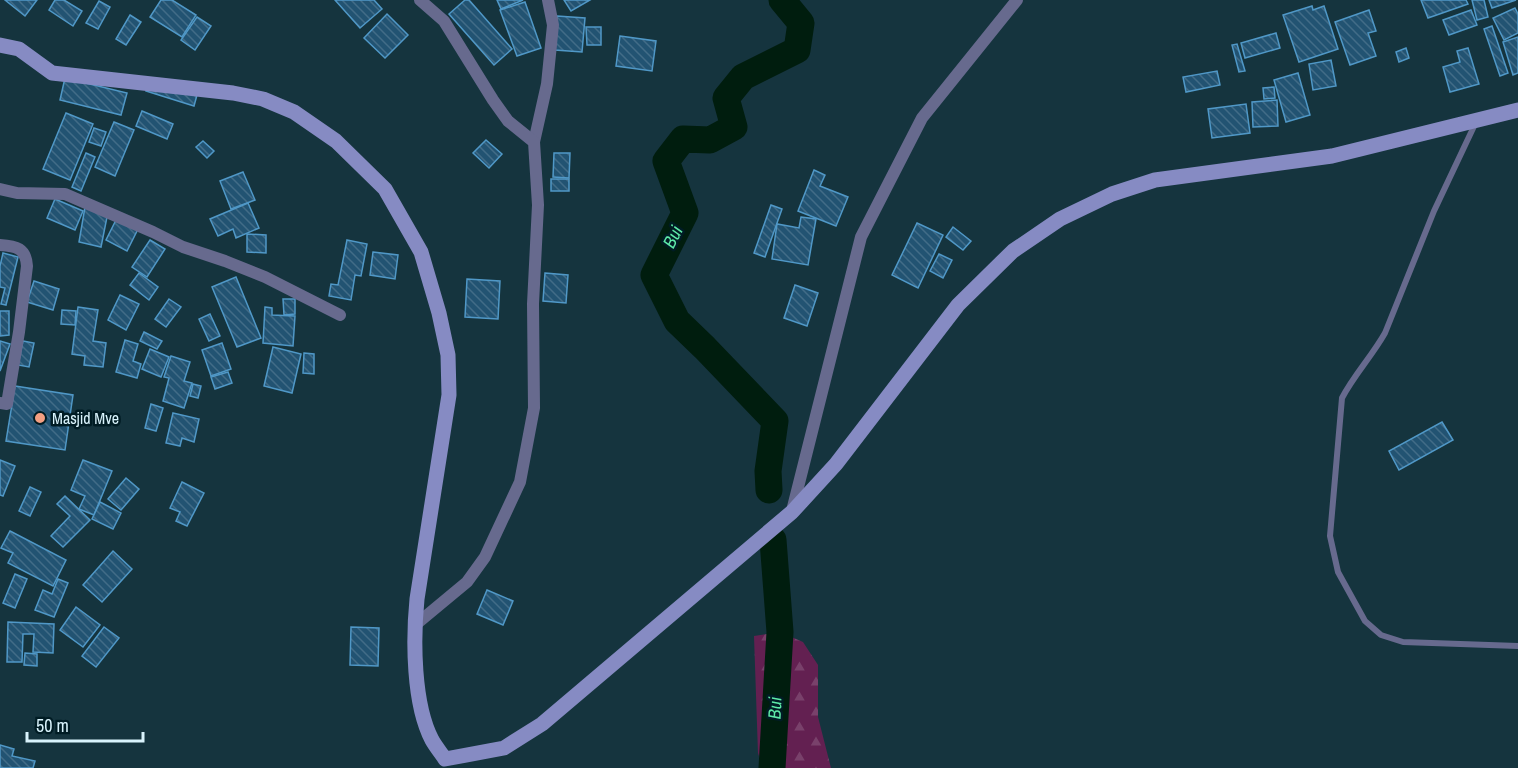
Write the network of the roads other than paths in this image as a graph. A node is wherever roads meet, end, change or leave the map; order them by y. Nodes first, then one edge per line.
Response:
1 (420, 0) edge
2 (548, 0) edge
3 (1017, 0) edge
4 (0, 45) edge
5 (1518, 110) edge
6 (1478, 119) junction
7 (534, 142) junction
8 (0, 189) edge
9 (0, 245) edge
10 (340, 315) dead end
11 (0, 403) edge
12 (792, 512) junction
13 (414, 626) junction
14 (1518, 646) edge
15 (447, 764) edge

1 - 7 street
2 - 7 street
3 - 12 street
4 - 13 main road
5 - 6 main road
6 - 12 main road
6 - 14 lane
7 - 13 street
8 - 10 street
9 - 11 street
12 - 15 main road
13 - 15 main road

